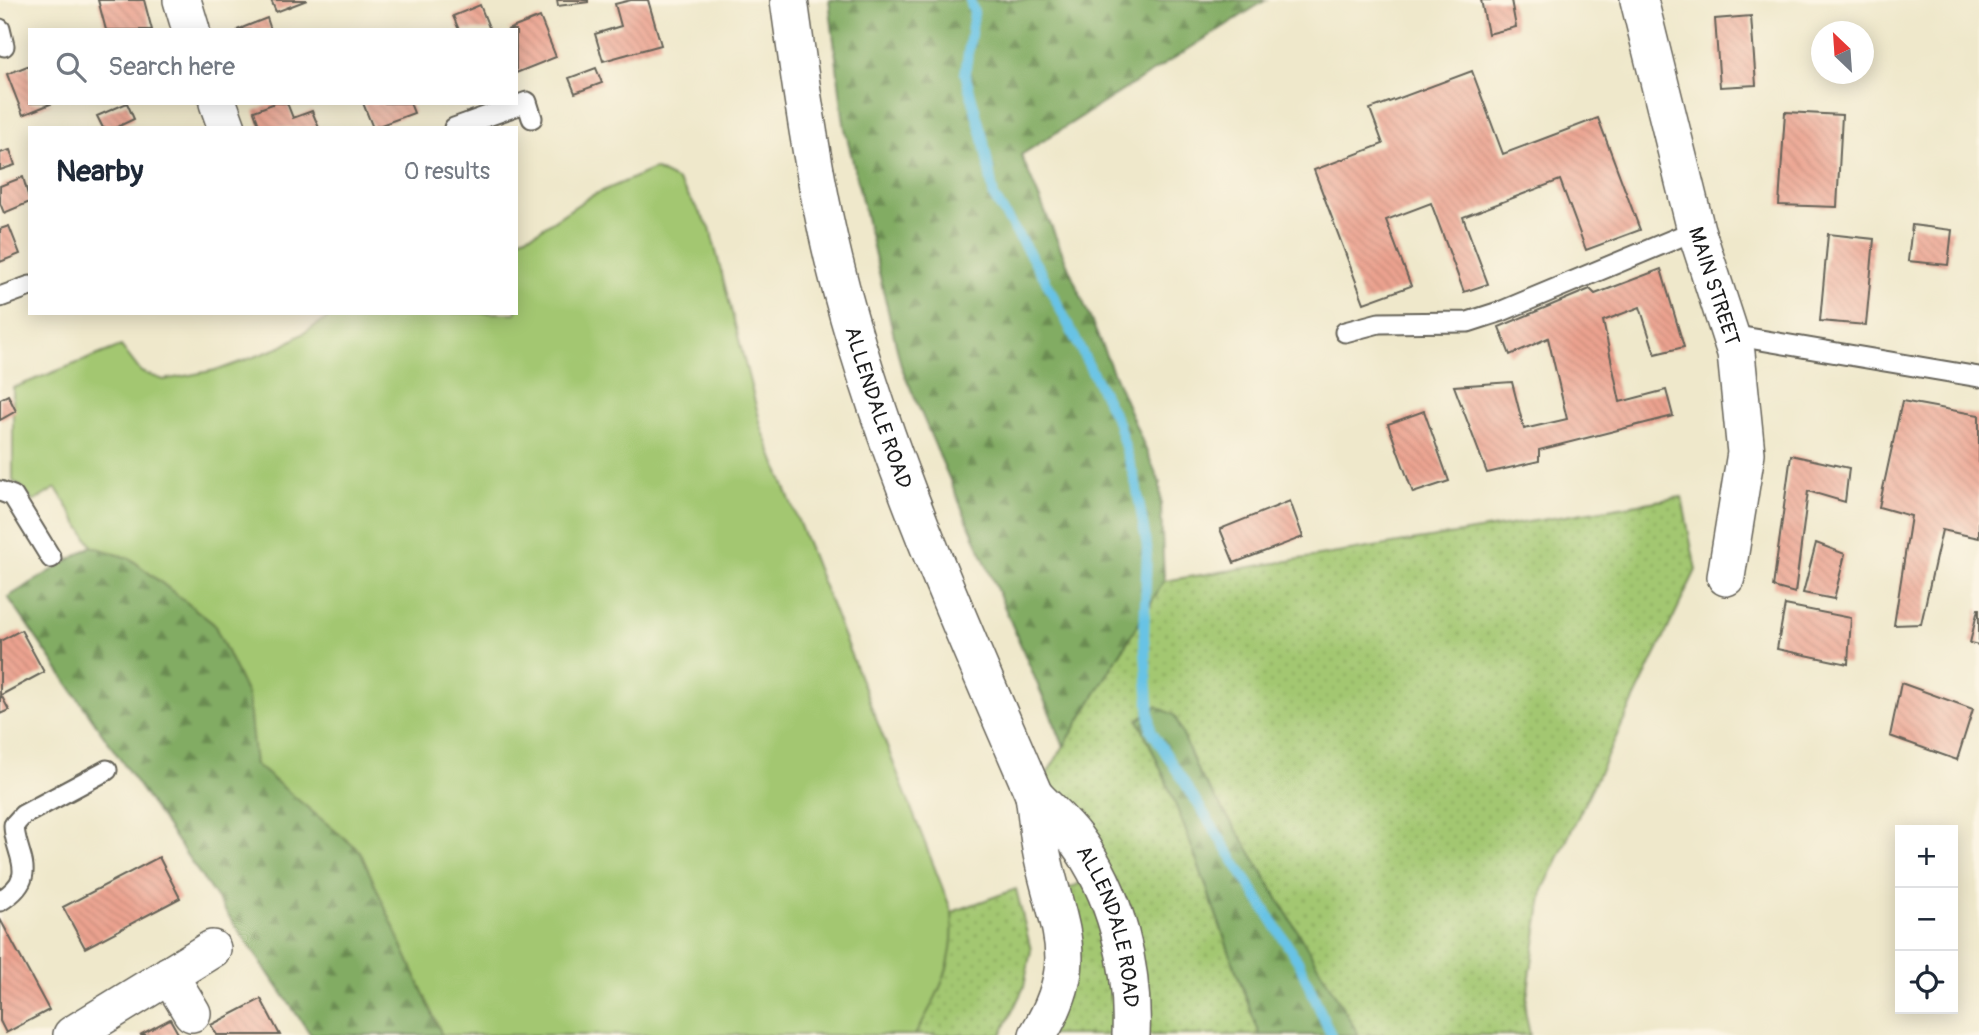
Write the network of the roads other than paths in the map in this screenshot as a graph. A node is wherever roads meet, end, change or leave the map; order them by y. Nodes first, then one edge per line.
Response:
1 (182, 0) edge
2 (789, 0) edge
3 (1639, 0) edge
4 (190, 28) edge
5 (219, 105) edge
6 (532, 118) dead end
7 (226, 126) edge
8 (460, 126) edge
9 (1696, 230) junction
10 (28, 287) edge
11 (0, 297) edge
12 (1345, 332) dead end
13 (1731, 335) junction
14 (1979, 377) edge
15 (0, 491) edge
16 (51, 558) dead end
17 (1726, 577) dead end
18 (107, 770) dead end
19 (1034, 795) junction
20 (0, 901) edge
21 (212, 949) dead end
22 (169, 975) junction
23 (192, 1013) dead end
24 (72, 1035) edge
25 (1038, 1035) edge
26 (1131, 1035) edge

1 - 4 street
2 - 19 street, ALLENDALE ROAD
3 - 9 street, MAIN STREET
5 - 7 street
6 - 8 lane
9 - 12 lane
9 - 13 street, MAIN STREET
10 - 11 lane
13 - 14 lane
13 - 17 street, MAIN STREET
15 - 16 lane
18 - 20 lane
19 - 25 street, ALLENDALE ROAD
19 - 26 street, ALLENDALE ROAD
21 - 22 street
22 - 23 street
22 - 24 street

